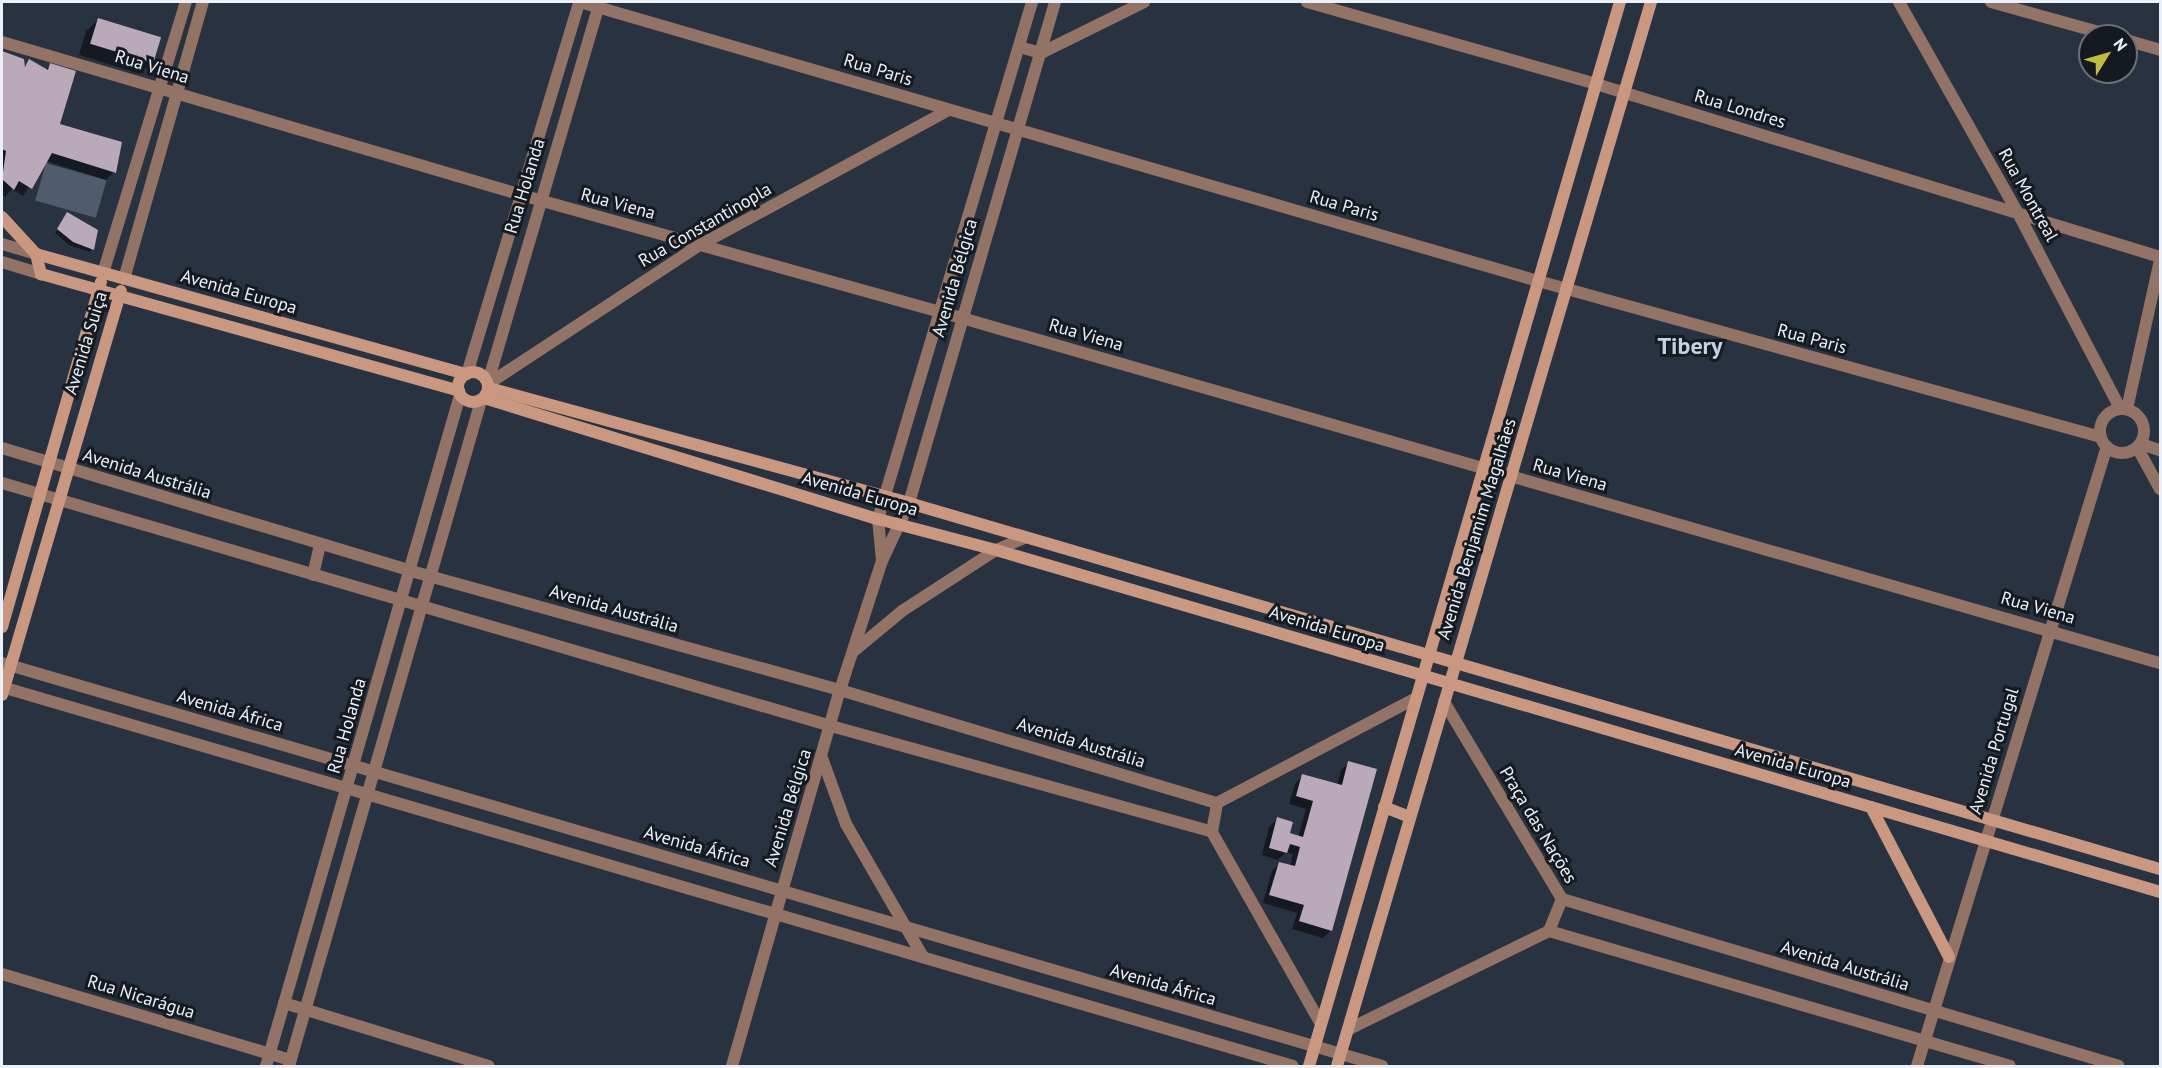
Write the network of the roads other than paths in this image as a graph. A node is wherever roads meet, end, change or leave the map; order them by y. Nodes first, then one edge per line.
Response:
1 (186, 2) edge
2 (203, 2) edge
3 (579, 2) edge
4 (1032, 2) edge
5 (1055, 2) edge
6 (1144, 2) edge
7 (1307, 2) edge
8 (1620, 2) edge
9 (1651, 2) edge
10 (1899, 2) edge
11 (1991, 2) edge
12 (600, 4) edge
13 (2078, 26) edge
14 (2, 42) edge
15 (2138, 44) edge
16 (1019, 47) junction
17 (2160, 50) edge
18 (1041, 53) junction
19 (1596, 84) junction
20 (160, 87) junction
21 (177, 93) junction
22 (1625, 93) junction
23 (949, 110) junction
24 (995, 125) junction
25 (1015, 129) junction
26 (520, 195) junction
27 (539, 200) junction
28 (2018, 213) junction
29 (2, 217) edge
30 (2, 244) edge
31 (700, 245) junction
32 (36, 254) junction
33 (2160, 258) edge
34 (2, 262) edge
35 (103, 273) junction
36 (41, 274) junction
37 (124, 279) junction
38 (1538, 281) junction
39 (1565, 289) junction
40 (98, 290) junction
41 (119, 297) junction
42 (942, 313) junction
43 (962, 318) junction
44 (467, 374) junction
45 (486, 391) junction
46 (459, 393) junction
47 (2124, 409) junction
48 (2104, 442) junction
49 (2139, 445) junction
50 (2, 448) edge
51 (2160, 450) edge
52 (51, 464) junction
53 (67, 469) junction
54 (1486, 469) junction
55 (1513, 478) junction
56 (2, 483) edge
57 (2160, 489) edge
58 (41, 495) junction
59 (885, 496) junction
60 (60, 501) junction
61 (909, 503) junction
62 (878, 519) junction
63 (902, 525) junction
64 (1024, 538) junction
65 (320, 544) junction
66 (996, 550) junction
67 (882, 561) junction
68 (411, 571) junction
69 (313, 575) junction
70 (429, 576) junction
71 (403, 600) junction
72 (421, 606) junction
73 (2, 627) edge
74 (2049, 629) junction
75 (853, 652) junction
76 (1428, 657) junction
77 (2160, 663) edge
78 (5, 664) edge
79 (1454, 664) junction
80 (1423, 676) junction
81 (1449, 684) junction
82 (2, 690) edge
83 (840, 690) junction
84 (119, 697) junction
85 (1416, 698) junction
86 (1444, 702) junction
87 (114, 719) junction
88 (831, 726) junction
89 (822, 758) junction
90 (354, 765) junction
91 (373, 770) junction
92 (348, 787) junction
93 (367, 794) junction
94 (1217, 803) junction
95 (1384, 807) junction
96 (1871, 807) junction
97 (1410, 817) junction
98 (1993, 819) junction
99 (1212, 832) junction
100 (1985, 841) junction
101 (2160, 869) edge
102 (782, 891) junction
103 (2160, 892) edge
104 (1562, 899) junction
105 (774, 914) junction
106 (906, 929) junction
107 (1549, 931) junction
108 (923, 957) junction
109 (1949, 957) junction
110 (1055, 972) junction
111 (2, 974) edge
112 (1048, 994) junction
113 (284, 1003) junction
114 (304, 1009) junction
115 (1934, 1011) junction
116 (1321, 1024) junction
117 (1349, 1029) junction
118 (1925, 1041) junction
119 (1315, 1048) junction
120 (268, 1060) edge
121 (1339, 1060) edge
122 (290, 1063) edge
123 (489, 1066) edge
124 (732, 1066) edge
125 (1293, 1066) edge
126 (1309, 1066) edge
127 (1382, 1066) edge
128 (1917, 1066) edge
129 (2010, 1066) edge
130 (2119, 1066) edge

1 - 20 street, Avenida Suiça
2 - 21 street, Avenida Suiça
3 - 12 street, Rua Paris
3 - 26 street, Rua Holanda
4 - 16 street, Avenida Bélgica
5 - 18 street, Avenida Bélgica
6 - 18 street
7 - 19 street, Rua Londres
8 - 19 main road, Avenida Benjamim Magalhães
9 - 22 main road, Avenida Benjamim Magalhães
10 - 28 street, Rua Montreal
11 - 13 street
12 - 23 street, Rua Paris
12 - 27 street, Rua Holanda
14 - 20 street, Rua Viena
15 - 17 street
16 - 18 street
16 - 24 street, Avenida Bélgica
18 - 25 street, Avenida Bélgica
19 - 22 street, Rua Londres
19 - 38 main road, Avenida Benjamim Magalhães
20 - 21 street, Rua Viena
20 - 35 street, Avenida Suiça
21 - 26 street, Rua Viena
21 - 37 street, Avenida Suiça
22 - 28 street, Rua Londres
22 - 39 main road, Avenida Benjamim Magalhães
23 - 24 street, Rua Paris
23 - 31 street, Rua Constantinopla
24 - 25 street, Rua Paris
24 - 42 street, Avenida Bélgica
25 - 38 street, Rua Paris
25 - 43 street, Avenida Bélgica
26 - 27 street, Rua Viena
26 - 44 street, Rua Holanda
27 - 31 street, Rua Viena
27 - 45 street, Rua Holanda
28 - 33 street, Rua Londres
28 - 47 street, Rua Montreal
29 - 32 main road
30 - 32 street, Avenida Europa
31 - 42 street, Rua Viena
31 - 45 street, Rua Constantinopla
32 - 35 main road, Avenida Europa
32 - 36 main road
33 - 47 street
34 - 36 street, Avenida Europa
35 - 37 main road, Avenida Europa
35 - 40 main road, Avenida Suiça
36 - 40 main road, Avenida Europa
37 - 41 main road, Avenida Suiça
37 - 44 main road, Avenida Europa
38 - 39 street, Rua Paris
38 - 54 main road, Avenida Benjamim Magalhães
39 - 48 street, Rua Paris
39 - 55 main road, Avenida Benjamim Magalhães
40 - 41 main road, Avenida Europa
40 - 52 main road, Avenida Suiça
41 - 46 main road, Avenida Europa
41 - 53 main road, Avenida Suiça
42 - 43 street, Rua Viena
42 - 59 street, Avenida Bélgica
43 - 54 street, Rua Viena
43 - 61 street, Avenida Bélgica
44 - 45 main road
44 - 46 main road
45 - 46 main road
45 - 59 main road, Avenida Europa
45 - 62 main road, Avenida Europa
45 - 70 street, Rua Holanda
46 - 68 street, Rua Holanda
47 - 48 street
47 - 49 street
48 - 49 street
48 - 74 street, Avenida Portugal
49 - 51 street
49 - 57 street
50 - 52 street, Avenida Austrália
52 - 53 street, Avenida Austrália
52 - 58 main road, Avenida Suiça
53 - 60 main road, Avenida Suiça
53 - 65 street, Avenida Austrália
54 - 55 street, Rua Viena
54 - 76 main road, Avenida Benjamim Magalhães
55 - 74 street, Rua Viena
55 - 79 main road, Avenida Benjamim Magalhães
56 - 58 street
58 - 60 street
58 - 73 main road, Avenida Suiça
59 - 61 main road, Avenida Europa
59 - 62 street, Avenida Bélgica
60 - 69 street
60 - 78 main road, Avenida Suiça
61 - 63 street, Avenida Bélgica
61 - 64 main road, Avenida Europa
62 - 63 main road, Avenida Europa
62 - 67 street, Avenida Bélgica
63 - 66 main road, Avenida Europa
63 - 67 street, Avenida Bélgica
64 - 66 street
64 - 76 main road, Avenida Europa
65 - 68 street, Avenida Austrália
65 - 69 street
66 - 75 street
66 - 80 main road, Avenida Europa
67 - 75 street, Avenida Bélgica
68 - 70 street, Avenida Austrália
68 - 71 street, Rua Holanda
69 - 71 street
70 - 72 street, Rua Holanda
70 - 83 street, Avenida Austrália
71 - 72 street
71 - 90 street, Rua Holanda
72 - 88 street
72 - 91 street, Rua Holanda
74 - 77 street, Rua Viena
74 - 98 street, Avenida Portugal
75 - 83 street, Avenida Bélgica
76 - 79 main road, Avenida Europa
76 - 80 main road, Avenida Benjamim Magalhães
78 - 82 main road, Avenida Suiça
78 - 84 street, Avenida África
79 - 81 main road, Avenida Benjamim Magalhães
79 - 98 main road, Avenida Europa
80 - 81 main road, Avenida Europa
80 - 85 main road, Avenida Benjamim Magalhães
81 - 86 main road, Avenida Benjamim Magalhães
81 - 96 main road, Avenida Europa
82 - 87 street
83 - 88 street, Avenida Bélgica
83 - 94 street, Avenida Austrália
84 - 87 street
84 - 90 street, Avenida África
85 - 94 street
85 - 95 main road, Avenida Benjamim Magalhães
86 - 97 main road, Avenida Benjamim Magalhães
86 - 104 street, Praça das Nações
87 - 92 street
88 - 89 street, Avenida Bélgica
88 - 99 street
89 - 102 street, Avenida Bélgica
89 - 106 street
90 - 91 street, Avenida África
90 - 92 street, Rua Holanda
91 - 93 street, Rua Holanda
91 - 102 street, Avenida África
92 - 93 street
92 - 113 street, Rua Holanda
93 - 105 street
93 - 114 street, Rua Holanda
94 - 99 street
95 - 97 main road
95 - 116 main road, Avenida Benjamim Magalhães
96 - 100 main road, Avenida Europa
96 - 109 main road
97 - 117 main road, Avenida Benjamim Magalhães
98 - 100 street, Avenida Portugal
98 - 101 main road, Avenida Europa
99 - 116 street
100 - 103 main road, Avenida Europa
100 - 109 street, Avenida Portugal
102 - 105 street, Avenida Bélgica
102 - 106 street, Avenida África
104 - 107 street, Praça das Nações
104 - 115 street, Avenida Austrália
105 - 108 street
105 - 124 street, Avenida Bélgica
106 - 108 street
106 - 110 street, Avenida África
107 - 117 street
107 - 118 street
108 - 112 street
109 - 115 street, Avenida Portugal
110 - 112 street
110 - 119 street, Avenida África
111 - 120 street, Rua Nicarágua
112 - 125 street
113 - 114 street
113 - 120 street, Rua Holanda
114 - 122 street, Rua Holanda
114 - 123 street
115 - 118 street, Avenida Portugal
115 - 130 street, Avenida Austrália
116 - 119 main road, Avenida Benjamim Magalhães
117 - 121 main road, Avenida Benjamim Magalhães
118 - 128 street, Avenida Portugal
118 - 129 street
119 - 121 street, Avenida África
119 - 126 main road, Avenida Benjamim Magalhães
120 - 122 street, Rua Nicarágua
121 - 127 street, Avenida África

